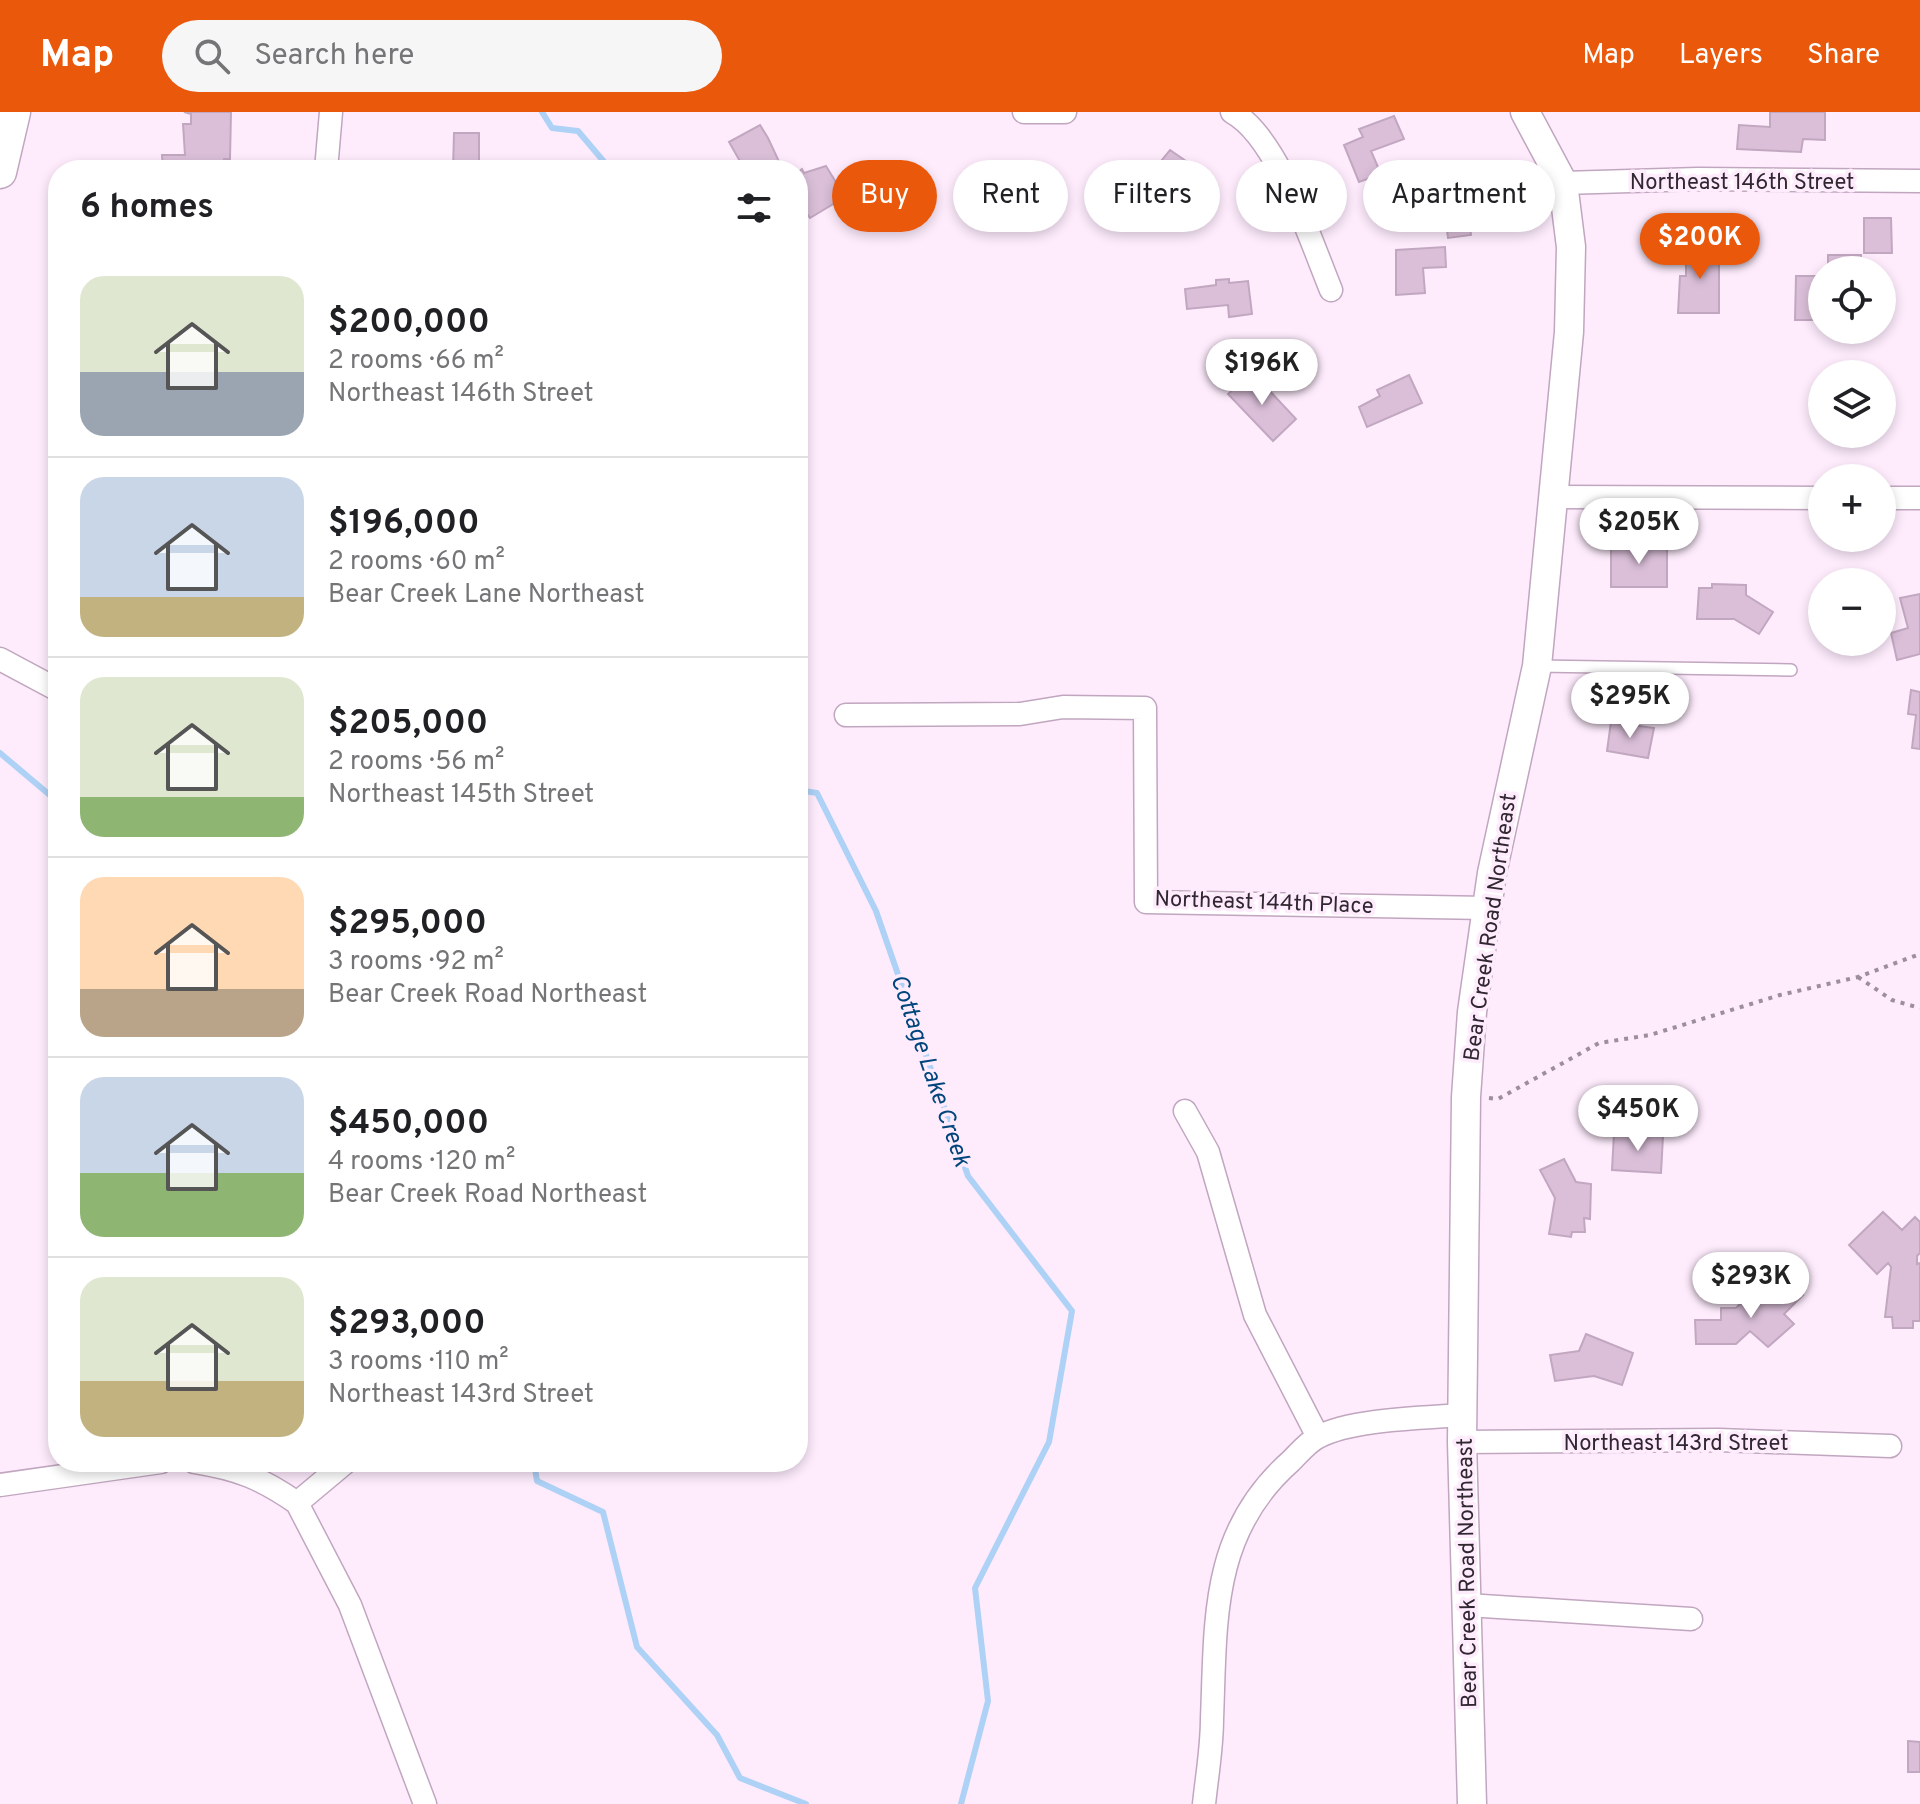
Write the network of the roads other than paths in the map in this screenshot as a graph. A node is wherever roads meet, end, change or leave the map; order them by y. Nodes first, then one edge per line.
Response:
1 (14, 112) edge
2 (331, 112) edge
3 (1024, 112) edge
4 (1065, 112) edge
5 (1232, 112) edge
6 (1525, 112) edge
7 (327, 160) edge
8 (0, 172) edge
9 (1920, 181) edge
10 (1563, 183) junction
11 (1331, 290) dead end
12 (1552, 497) junction
13 (1808, 498) edge
14 (1896, 498) edge
15 (1920, 498) edge
16 (0, 659) edge
17 (1537, 666) junction
18 (1791, 670) dead end
19 (48, 685) edge
20 (846, 715) dead end
21 (1487, 908) junction
22 (1185, 1111) dead end
23 (1462, 1429) junction
24 (1318, 1437) junction
25 (1890, 1446) dead end
26 (91, 1472) edge
27 (243, 1472) edge
28 (334, 1472) edge
29 (0, 1485) edge
30 (297, 1503) junction
31 (1467, 1605) junction
32 (1691, 1619) dead end
33 (425, 1804) edge
34 (1204, 1804) edge
35 (1472, 1804) edge

1 - 8 main road
2 - 7 street
3 - 4 street
5 - 11 street
6 - 10 street, Bear Creek Road Northeast
9 - 10 street, Northeast 146th Street
10 - 12 street, Bear Creek Road Northeast
12 - 13 street
12 - 17 street, Bear Creek Road Northeast
14 - 15 street
16 - 19 street
17 - 18 lane
17 - 21 street, Bear Creek Road Northeast
20 - 21 street, Northeast 144th Place
21 - 23 street, Bear Creek Road Northeast
22 - 24 street
23 - 24 street, Northeast 143rd Street
23 - 25 street, Northeast 143rd Street
23 - 31 street, Bear Creek Road Northeast
24 - 34 street, Northeast 143rd Street
26 - 29 street
27 - 30 street
28 - 30 street
30 - 33 street
31 - 32 street
31 - 35 street, Bear Creek Road Northeast

